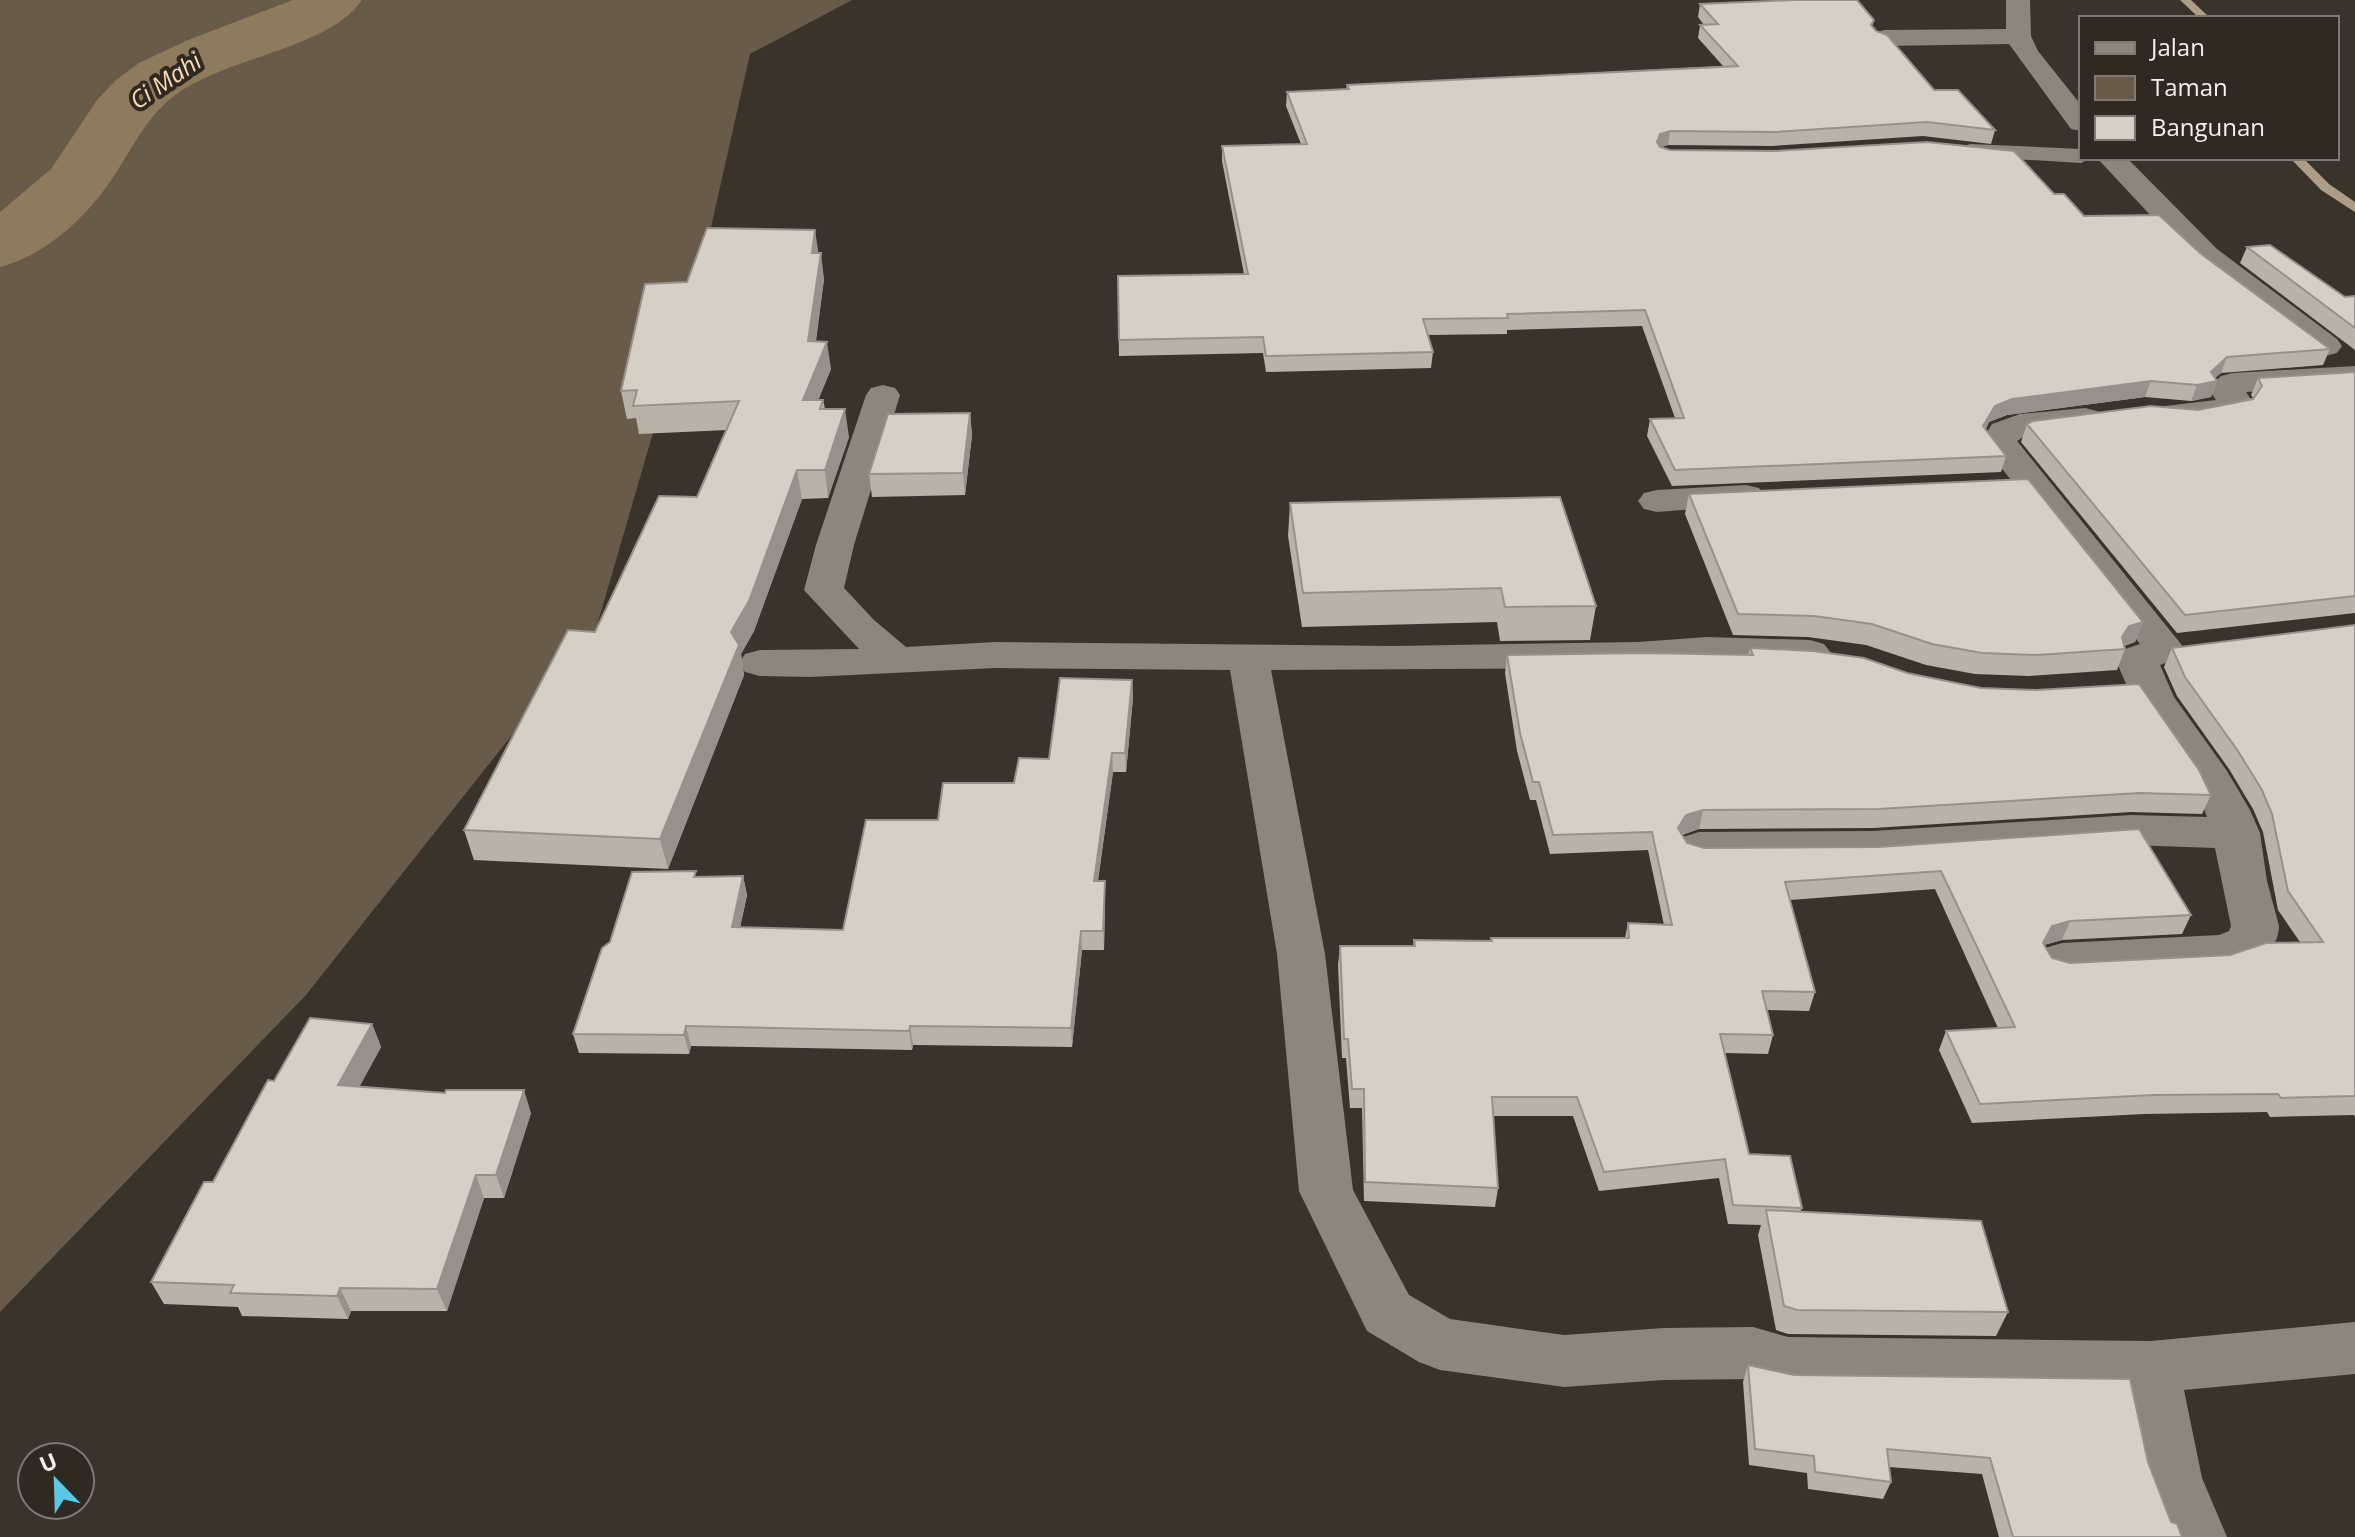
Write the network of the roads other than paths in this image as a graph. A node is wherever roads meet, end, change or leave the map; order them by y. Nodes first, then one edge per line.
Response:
1 (2018, 0) edge
2 (2018, 36) junction
3 (1884, 38) edge
4 (2070, 96) edge
5 (2079, 118) edge
6 (1953, 149) edge
7 (2079, 156) edge
8 (2113, 160) edge
9 (2350, 363) edge
10 (883, 395) dead end
11 (2033, 485) junction
12 (1985, 487) edge
13 (1774, 495) edge
14 (1657, 501) dead end
15 (2209, 645) edge
16 (2165, 649) junction
17 (1248, 656) junction
18 (1852, 659) edge
19 (897, 660) junction
20 (760, 663) dead end
21 (2144, 685) junction
22 (2101, 687) edge
23 (2237, 833) junction
24 (1699, 848) edge
25 (2062, 961) edge
26 (2355, 1348) edge
27 (2150, 1367) junction
28 (2195, 1537) edge

1 - 2 street
2 - 3 street
2 - 4 street
4 - 5 street
6 - 7 lane
8 - 9 street
9 - 11 street
10 - 19 street
11 - 12 street
11 - 16 street
13 - 14 street
15 - 16 street
16 - 21 street
17 - 18 street
17 - 19 street
17 - 27 street
19 - 20 street
21 - 22 street
21 - 23 street
23 - 24 street
23 - 25 street
26 - 27 street
27 - 28 street

